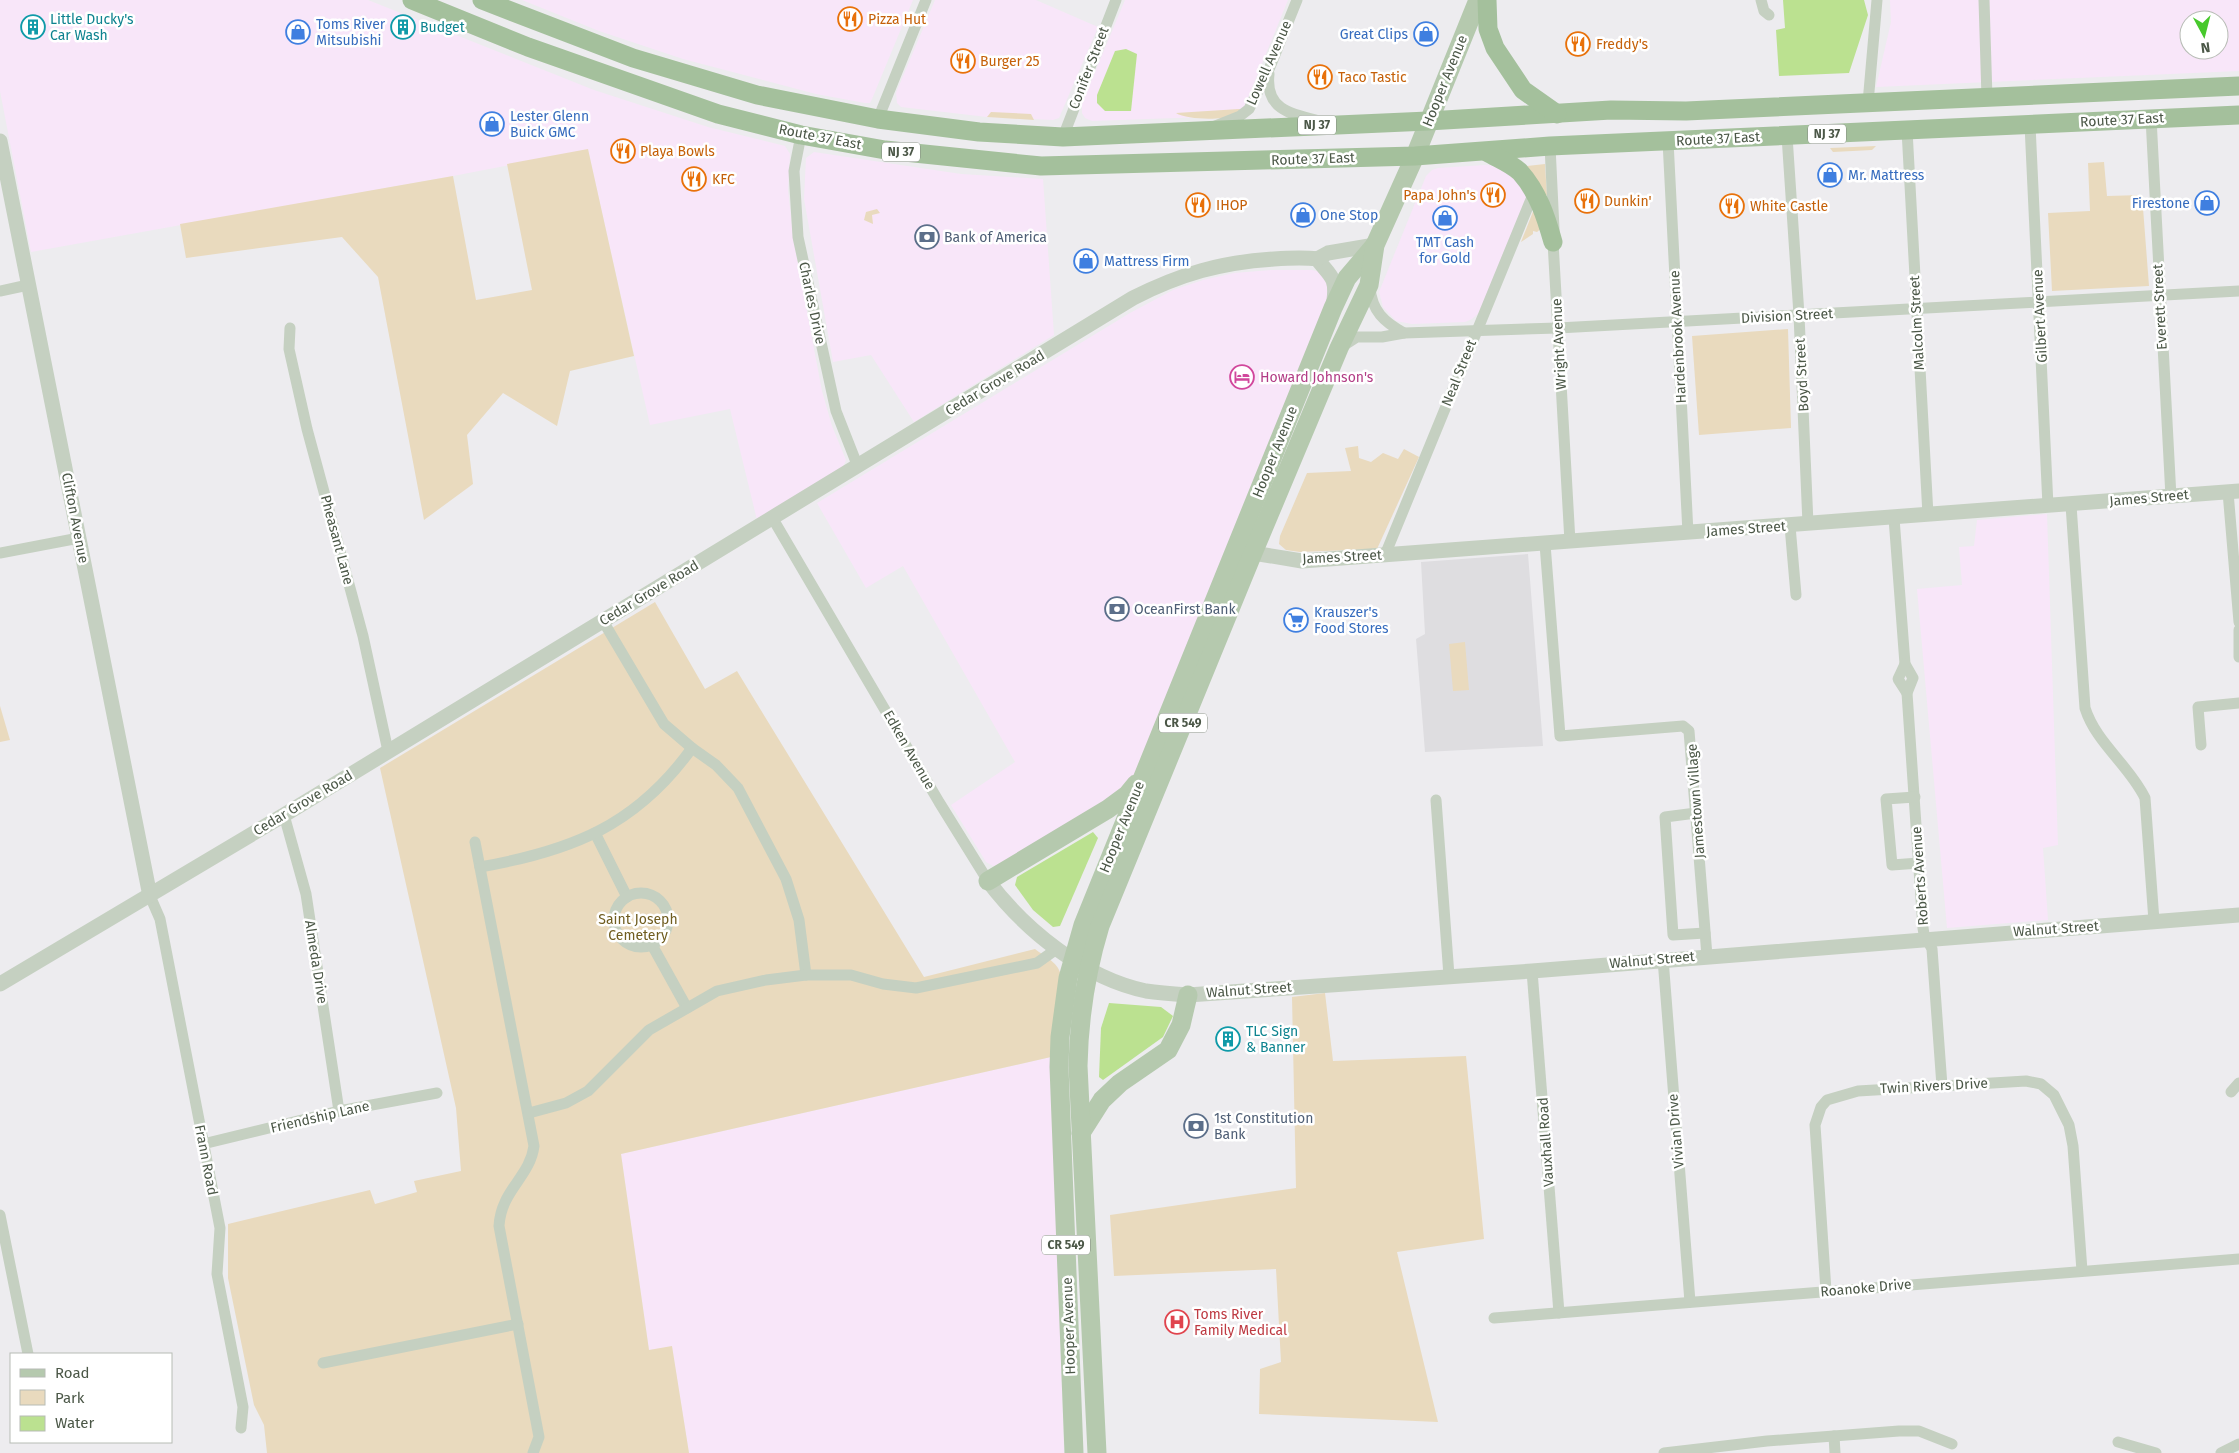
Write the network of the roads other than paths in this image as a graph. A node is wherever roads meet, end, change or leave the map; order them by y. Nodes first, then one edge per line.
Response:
1 (412, 0) edge
2 (482, 0) edge
3 (926, 0) edge
4 (1116, 0) edge
5 (1297, 0) edge
6 (1478, 0) edge
7 (1487, 0) edge
8 (1761, 0) edge
9 (1877, 0) edge
10 (1984, 0) edge
11 (1769, 15) dead end
12 (1270, 67) junction
13 (2239, 86) edge
14 (1987, 98) junction
15 (1868, 104) junction
16 (1557, 114) junction
17 (2239, 115) edge
18 (2151, 118) junction
19 (878, 119) junction
20 (1428, 121) junction
21 (1333, 124) junction
22 (2030, 125) junction
23 (1206, 130) junction
24 (1907, 130) junction
25 (801, 135) junction
26 (1787, 136) junction
27 (1063, 137) junction
28 (0, 141) edge
29 (1668, 141) junction
30 (1550, 146) junction
31 (1487, 152) junction
32 (1415, 156) junction
33 (1534, 192) junction
34 (1553, 242) junction
35 (1375, 245) junction
36 (1317, 259) junction
37 (28, 285) junction
38 (1370, 285) junction
39 (2239, 291) edge
40 (0, 292) edge
41 (2160, 295) junction
42 (2040, 301) junction
43 (1333, 308) junction
44 (1916, 310) junction
45 (1799, 315) junction
46 (1678, 320) junction
47 (290, 328) dead end
48 (1558, 328) junction
49 (1476, 330) junction
50 (1404, 333) junction
51 (1339, 348) junction
52 (858, 467) junction
53 (2233, 491) edge
54 (2171, 497) junction
55 (2071, 505) junction
56 (2048, 506) junction
57 (1928, 515) junction
58 (1894, 518) junction
59 (773, 519) junction
60 (1808, 524) junction
61 (1790, 526) junction
62 (1688, 534) junction
63 (79, 538) junction
64 (1570, 542) junction
65 (1545, 544) junction
66 (0, 553) edge
67 (1252, 554) junction
68 (1386, 554) junction
69 (1796, 595) dead end
70 (603, 621) junction
71 (2239, 622) edge
72 (2239, 630) edge
73 (2239, 657) edge
74 (2239, 703) edge
75 (2201, 745) dead end
76 (692, 748) junction
77 (388, 751) junction
78 (1143, 775) junction
79 (1915, 797) junction
80 (1436, 800) dead end
81 (1696, 813) junction
82 (284, 815) junction
83 (595, 834) junction
84 (475, 842) dead end
85 (1919, 864) junction
86 (480, 867) junction
87 (988, 881) junction
88 (150, 896) junction
89 (628, 897) junction
90 (2239, 915) edge
91 (2154, 921) junction
92 (1705, 933) junction
93 (1927, 939) junction
94 (652, 945) junction
95 (1707, 956) junction
96 (1073, 958) junction
97 (1662, 959) junction
98 (1532, 970) junction
99 (806, 975) junction
100 (1448, 976) junction
101 (0, 984) edge
102 (1188, 995) junction
103 (687, 1008) junction
104 (1942, 1086) junction
105 (437, 1093) dead end
106 (339, 1111) junction
107 (529, 1113) junction
108 (1081, 1132) junction
109 (203, 1144) junction
110 (0, 1215) edge
111 (2239, 1259) edge
112 (2082, 1271) junction
113 (1826, 1291) junction
114 (1690, 1302) junction
115 (1559, 1313) junction
116 (1494, 1318) dead end
117 (518, 1324) junction
118 (28, 1353) edge
119 (323, 1363) dead end
120 (241, 1428) dead end
121 (1834, 1436) junction
122 (2118, 1442) dead end
123 (1952, 1444) dead end
124 (2239, 1444) edge
125 (1690, 1452) edge
126 (533, 1453) edge
127 (1074, 1453) edge
128 (1095, 1453) edge
129 (1664, 1453) edge
130 (1835, 1453) edge
131 (2156, 1453) edge
132 (2221, 1453) edge

1 - 25 highway, Route 37 East / NJ 37
2 - 19 highway, Route 37 East / NJ 37
3 - 19 street
4 - 27 street, Conifer Street
5 - 12 street, Lowell Avenue
6 - 20 main road, Hooper Avenue / CR 549
7 - 16 highway
8 - 11 street
9 - 15 street
10 - 14 street
12 - 21 street
12 - 23 street, Lowell Avenue
13 - 14 highway, Route 37 East / NJ 37
14 - 15 highway, Route 37 East / NJ 37
15 - 16 highway, Route 37 East / NJ 37
16 - 20 highway, Route 37 East / NJ 37
17 - 18 highway, Route 37 East / NJ 37
18 - 22 highway, Route 37 East / NJ 37
18 - 41 street, Everett Street
19 - 27 highway, Route 37 East / NJ 37
20 - 21 highway, Route 37 East / NJ 37
20 - 32 main road, Hooper Avenue / CR 549
21 - 23 highway, Route 37 East / NJ 37
22 - 24 highway, Route 37 East / NJ 37
22 - 42 street, Gilbert Avenue
23 - 27 highway, Route 37 East / NJ 37
24 - 26 highway, Route 37 East / NJ 37
24 - 44 street, Malcolm Street
25 - 32 highway, Route 37 East / NJ 37
25 - 52 street, Charles Drive
26 - 29 highway, Route 37 East / NJ 37
26 - 45 street, Boyd Street
28 - 37 street, Clifton Avenue
29 - 30 highway, Route 37 East / NJ 37
29 - 46 street, Hardenbrook Avenue
30 - 31 highway, Route 37 East / NJ 37
30 - 34 street, Wright Avenue
31 - 32 highway, Route 37 East / NJ 37
31 - 33 highway
32 - 35 main road, Hooper Avenue / CR 549
33 - 34 highway
33 - 49 street, Neal Street
34 - 48 street, Wright Avenue
35 - 36 street, Cedar Grove Road
35 - 38 main road, Hooper Avenue / CR 549
35 - 43 main road, Hooper Avenue / CR 549
36 - 43 street
36 - 52 street, Cedar Grove Road
37 - 40 street
37 - 63 street, Clifton Avenue
38 - 50 street
38 - 51 main road, Hooper Avenue / CR 549
39 - 41 street, Division Street
41 - 42 street, Division Street
41 - 54 street, Everett Street
42 - 44 street, Division Street
42 - 56 street, Gilbert Avenue
43 - 78 main road, Hooper Avenue / CR 549
44 - 45 street, Division Street
44 - 57 street, Malcolm Street
45 - 46 street, Division Street
45 - 60 street, Boyd Street
46 - 48 street, Division Street
46 - 62 street, Hardenbrook Avenue
47 - 77 street, Pheasant Lane
48 - 49 street, Division Street
48 - 64 street, Wright Avenue
49 - 50 street, Division Street
49 - 68 street, Neal Street
50 - 51 street, Division Street
51 - 67 main road, Hooper Avenue / CR 549
52 - 59 street, Cedar Grove Road
53 - 54 street, James Street
53 - 71 street
54 - 55 street, James Street
55 - 56 street, James Street
55 - 91 street
56 - 57 street, James Street
57 - 58 street, James Street
58 - 60 street, James Street
58 - 79 street, Roberts Avenue
59 - 70 street, Cedar Grove Road
59 - 87 street, Edken Avenue
60 - 61 street, James Street
61 - 62 street, James Street
61 - 69 street
62 - 64 street, James Street
63 - 66 street
63 - 88 street, Clifton Avenue
64 - 65 street, James Street
65 - 68 street, James Street
65 - 81 street, Jamestown Village
67 - 68 street, James Street
67 - 96 main road, Hooper Avenue / CR 549
70 - 76 street
70 - 77 street, Cedar Grove Road
72 - 73 street
74 - 75 street
76 - 83 street
76 - 99 street
77 - 82 street, Cedar Grove Road
78 - 87 main road
78 - 96 main road, Hooper Avenue / CR 549
79 - 85 street, Roberts Avenue
79 - 85 street
80 - 100 street
81 - 92 street, Jamestown Village
81 - 92 street
82 - 88 street, Cedar Grove Road
82 - 106 street, Almeda Drive
83 - 86 street
83 - 89 street
84 - 86 street
85 - 93 street, Roberts Avenue
86 - 107 street
87 - 96 street, Edken Avenue
88 - 101 street, Cedar Grove Road
88 - 109 street, Frann Road
89 - 94 street
89 - 94 street
90 - 91 street, Walnut Street
91 - 93 street, Walnut Street
92 - 95 street, Jamestown Village
93 - 95 street, Walnut Street
93 - 104 street, Roberts Avenue
94 - 103 street
95 - 97 street, Walnut Street
96 - 99 street
96 - 102 street, Walnut Street
96 - 108 main road, Hooper Avenue / CR 549
96 - 127 main road, Hooper Avenue / CR 549
97 - 98 street, Walnut Street
97 - 114 street, Vivian Drive
98 - 100 street, Walnut Street
98 - 115 street, Vauxhall Road
99 - 103 street
100 - 102 street, Walnut Street
102 - 108 main road
103 - 107 street
104 - 112 street, Twin Rivers Drive
104 - 113 street, Twin Rivers Drive
105 - 106 street, Friendship Lane
106 - 109 street, Friendship Lane
107 - 117 street
108 - 128 main road, Hooper Avenue / CR 549
109 - 120 street, Frann Road
110 - 118 street
111 - 112 street, Roanoke Drive
112 - 113 street, Roanoke Drive
113 - 114 street, Roanoke Drive
114 - 115 street, Roanoke Drive
115 - 116 street, Roanoke Drive
117 - 119 street
117 - 126 street
121 - 123 street
121 - 125 street
121 - 130 street
122 - 131 street
124 - 132 street
125 - 129 street

